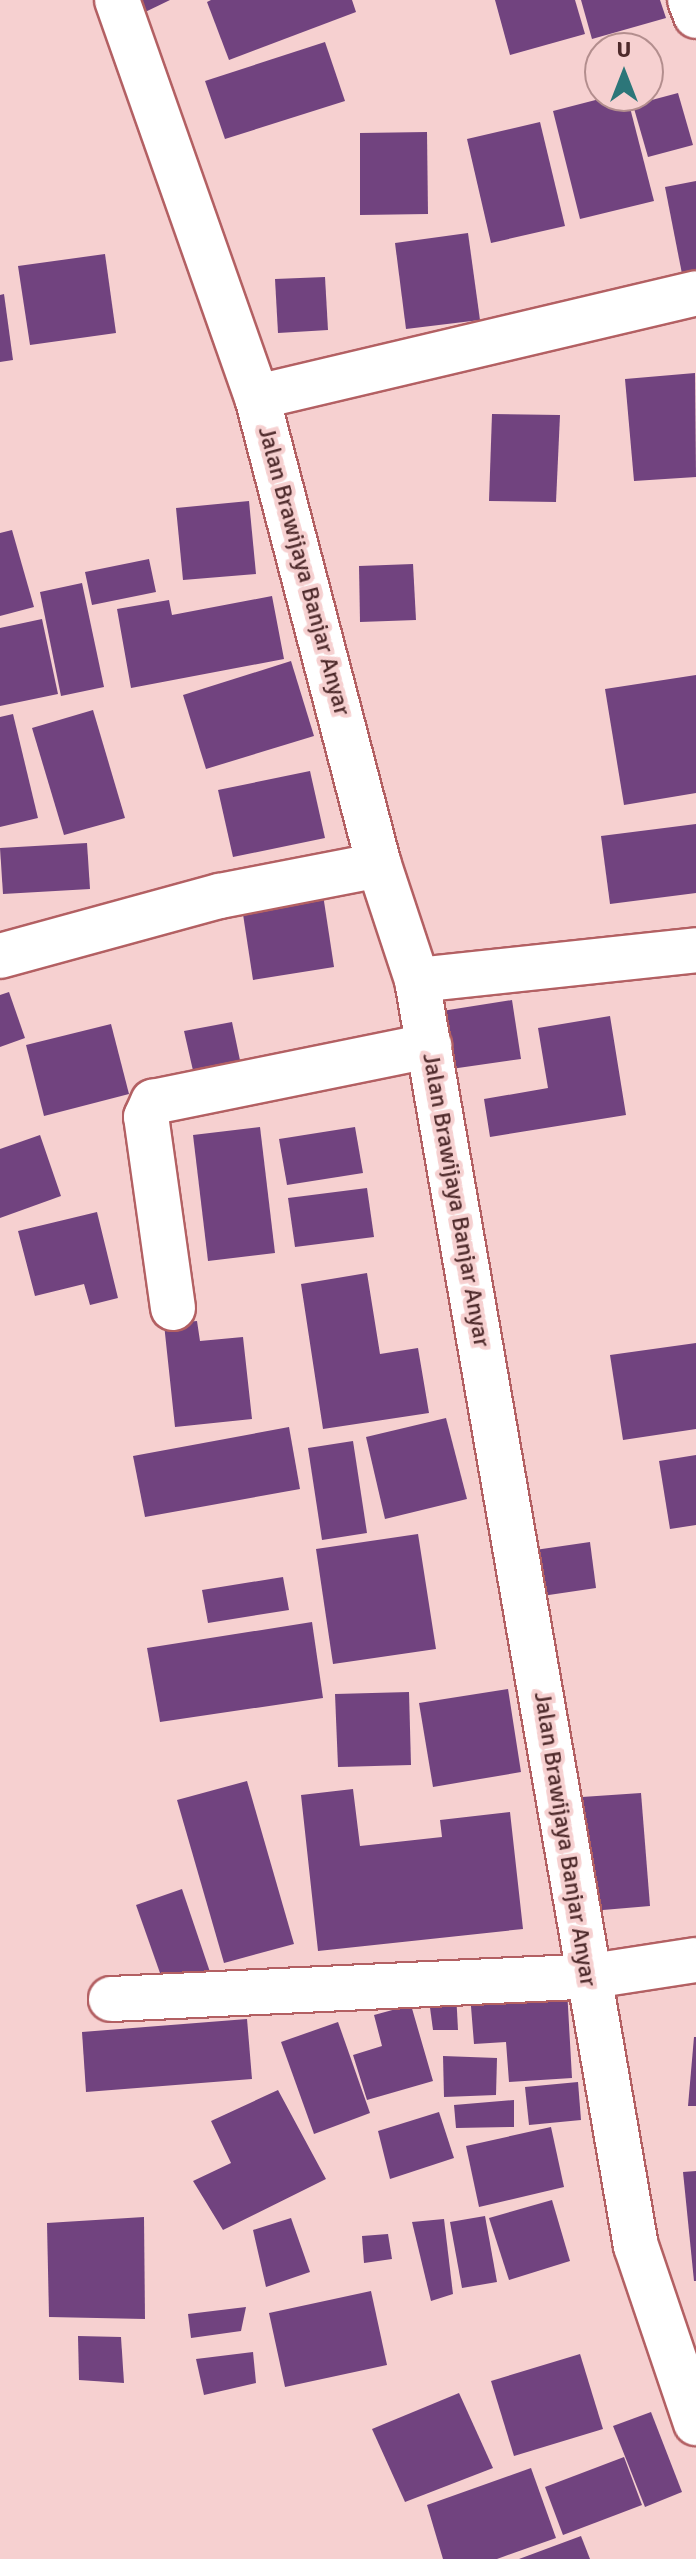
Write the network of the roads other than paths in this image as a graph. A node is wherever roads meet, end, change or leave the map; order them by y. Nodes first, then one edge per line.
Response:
1 (117, 0) edge
2 (690, 0) edge
3 (696, 16) edge
4 (696, 293) edge
5 (257, 397) junction
6 (379, 865) junction
7 (696, 950) edge
8 (0, 956) edge
9 (417, 980) junction
10 (429, 1046) junction
11 (173, 1308) dead end
12 (696, 1960) edge
13 (586, 1977) junction
14 (111, 1999) dead end
15 (696, 2423) edge

1 - 5 street, Jalan Brawijaya Banjar Anyar
2 - 3 street
4 - 5 street
5 - 6 street, Jalan Brawijaya Banjar Anyar
6 - 8 street
6 - 9 street, Jalan Brawijaya Banjar Anyar
7 - 9 street
9 - 10 street, Jalan Brawijaya Banjar Anyar
10 - 11 street
10 - 13 street, Jalan Brawijaya Banjar Anyar
12 - 13 street
13 - 14 street
13 - 15 street, Jalan Brawijaya Banjar Anyar

